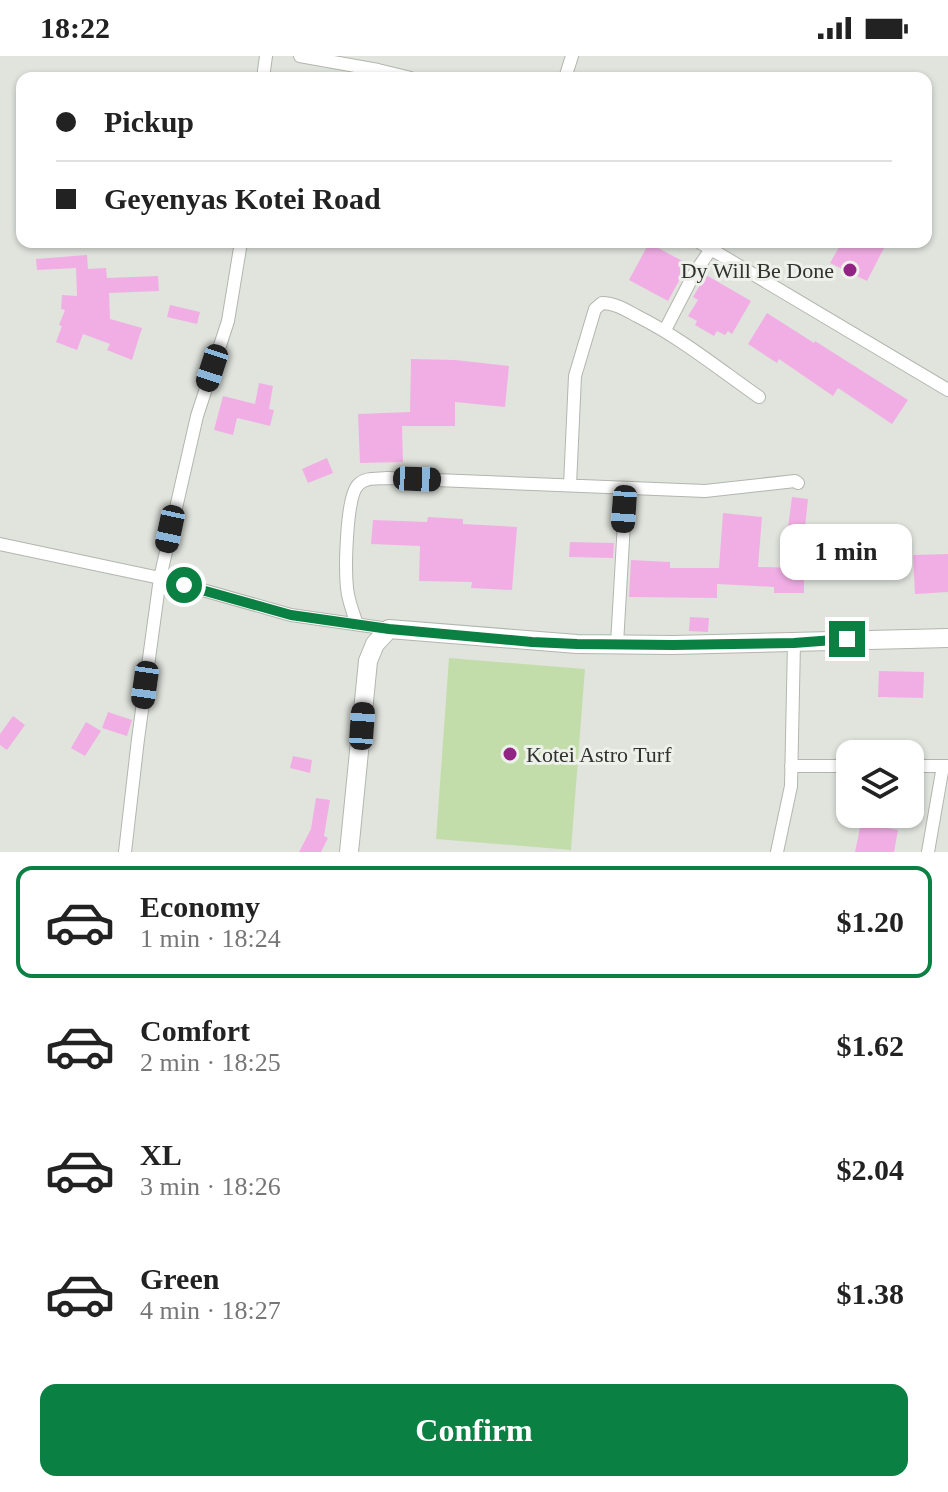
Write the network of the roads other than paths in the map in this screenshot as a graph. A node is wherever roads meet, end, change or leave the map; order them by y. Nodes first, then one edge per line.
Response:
1 (300, 56) edge
2 (382, 56) edge
3 (378, 70) junction
4 (386, 72) edge
5 (240, 248) edge
6 (711, 249) joint
7 (665, 330) junction
8 (948, 390) edge
9 (759, 397) dead end
10 (798, 483) dead end
11 (570, 485) junction
12 (626, 488) junction
13 (0, 544) edge
14 (160, 578) junction
15 (357, 624) junction
16 (389, 629) junction
17 (948, 638) edge
18 (794, 643) junction
19 (617, 644) junction
20 (791, 766) junction
21 (836, 766) edge
22 (924, 766) edge
23 (945, 766) edge
24 (125, 852) edge
25 (349, 852) edge
26 (777, 852) edge
27 (928, 852) edge

1 - 3 street
2 - 3 street
3 - 4 street
5 - 14 street
6 - 7 street
6 - 8 street
7 - 9 street
7 - 11 street
10 - 12 street
11 - 12 street
11 - 15 street
12 - 19 street
13 - 14 street
14 - 15 street
14 - 24 street
15 - 16 street
16 - 19 street
16 - 25 street
17 - 18 street
18 - 19 street
18 - 20 street
20 - 21 street
20 - 26 street
22 - 23 street
23 - 27 street

